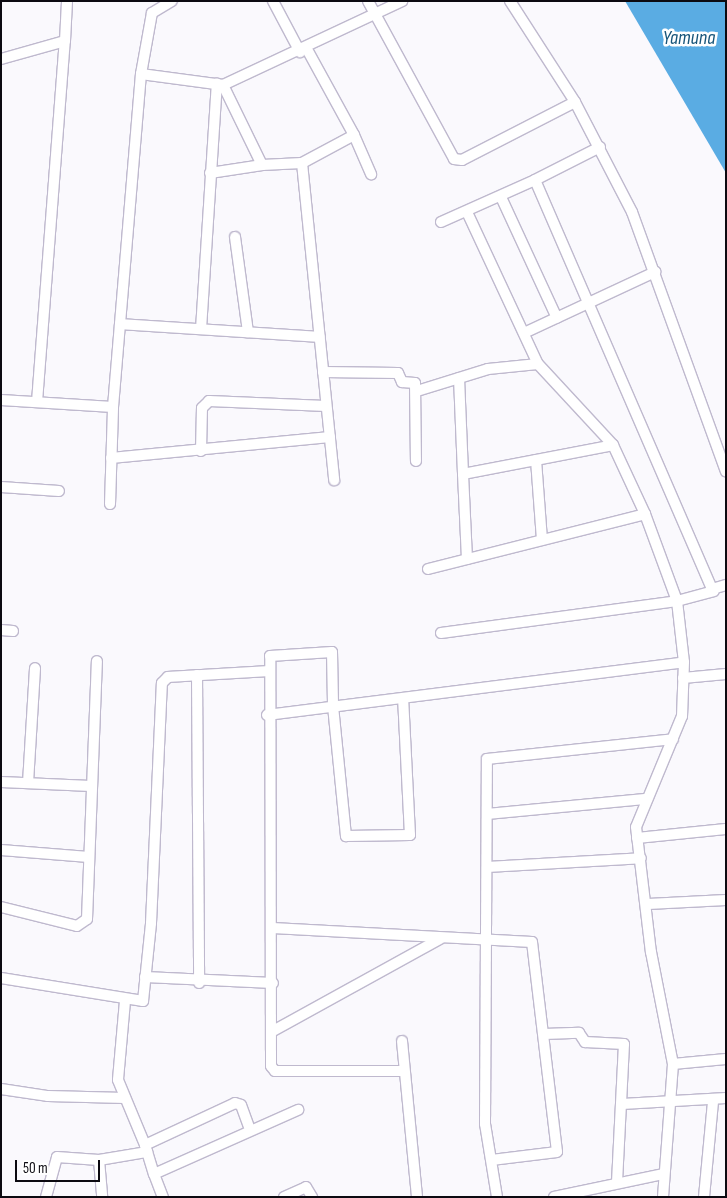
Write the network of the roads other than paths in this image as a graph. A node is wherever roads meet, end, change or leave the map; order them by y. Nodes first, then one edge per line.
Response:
1 (68, 1) edge
2 (172, 1) edge
3 (273, 1) edge
4 (368, 1) edge
5 (402, 1) edge
6 (510, 1) edge
7 (376, 15) junction
8 (65, 41) junction
9 (304, 50) junction
10 (1, 59) edge
11 (142, 74) junction
12 (220, 84) junction
13 (575, 102) junction
14 (354, 135) junction
15 (600, 148) junction
16 (302, 163) junction
17 (262, 165) junction
18 (210, 173) junction
19 (371, 174) dead end
20 (535, 180) junction
21 (501, 197) junction
22 (467, 212) junction
23 (441, 222) dead end
24 (235, 237) dead end
25 (655, 272) junction
26 (591, 302) junction
27 (557, 318) junction
28 (120, 324) junction
29 (201, 329) junction
30 (248, 332) junction
31 (524, 333) junction
32 (320, 337) junction
33 (538, 364) junction
34 (323, 372) junction
35 (459, 378) junction
36 (417, 391) junction
37 (1, 400) edge
38 (37, 402) junction
39 (326, 406) junction
40 (113, 407) junction
41 (330, 437) junction
42 (613, 445) junction
43 (201, 451) junction
44 (111, 458) junction
45 (416, 460) dead end
46 (536, 460) junction
47 (726, 472) edge
48 (463, 474) junction
49 (334, 480) dead end
50 (1, 487) edge
51 (59, 492) dead end
52 (110, 504) dead end
53 (645, 514) junction
54 (542, 540) junction
55 (467, 559) junction
56 (428, 569) dead end
57 (726, 585) edge
58 (714, 591) junction
59 (677, 601) junction
60 (1, 630) edge
61 (13, 631) dead end
62 (441, 633) dead end
63 (98, 661) dead end
64 (684, 662) junction
65 (35, 668) dead end
66 (270, 671) junction
67 (726, 674) edge
68 (197, 675) junction
69 (683, 678) junction
70 (403, 698) junction
71 (333, 706) junction
72 (267, 715) junction
73 (673, 739) junction
74 (1, 782) edge
75 (28, 784) junction
76 (91, 786) junction
77 (646, 799) junction
78 (487, 814) junction
79 (726, 829) edge
80 (637, 838) junction
81 (1, 850) edge
82 (89, 857) junction
83 (641, 858) junction
84 (487, 867) junction
85 (726, 900) edge
86 (648, 904) junction
87 (1, 908) edge
88 (273, 928) junction
89 (440, 938) junction
90 (486, 943) junction
91 (145, 977) junction
92 (1, 978) edge
93 (199, 983) junction
94 (273, 983) junction
95 (125, 1001) junction
96 (272, 1032) junction
97 (544, 1034) junction
98 (402, 1042) dead end
99 (726, 1059) edge
100 (673, 1064) junction
101 (403, 1071) junction
102 (1, 1089) edge
103 (125, 1098) junction
104 (726, 1098) edge
105 (713, 1101) junction
106 (622, 1104) junction
107 (671, 1104) junction
108 (298, 1110) dead end
109 (250, 1130) junction
110 (146, 1148) junction
111 (99, 1160) junction
112 (491, 1160) junction
113 (154, 1174) junction
114 (663, 1174) junction
115 (617, 1183) junction
116 (579, 1194) edge
117 (46, 1197) edge
118 (102, 1197) edge
119 (162, 1197) edge
120 (284, 1197) edge
121 (312, 1197) edge
122 (417, 1197) edge
123 (497, 1197) edge
124 (554, 1197) edge
125 (664, 1197) edge
126 (704, 1197) edge

1 - 8 street
2 - 11 street
3 - 9 street
4 - 7 street
5 - 7 street
6 - 13 street
7 - 9 street
7 - 13 street
8 - 10 street
8 - 38 street
9 - 12 street
9 - 14 street
11 - 12 street
11 - 28 street
12 - 17 street
12 - 18 street
13 - 15 street
14 - 16 street
14 - 19 street
15 - 20 street
15 - 25 street
16 - 17 street
16 - 32 street
17 - 18 street
18 - 29 street
20 - 21 street
20 - 26 street
21 - 22 street
21 - 27 street
22 - 23 street
22 - 31 street
24 - 30 street
25 - 26 street
25 - 47 street
26 - 27 street
26 - 58 street
27 - 31 street
28 - 29 street
28 - 40 street
29 - 30 street
30 - 32 street
31 - 33 street
32 - 34 street
33 - 35 street
33 - 42 street
34 - 36 street
34 - 39 street
35 - 36 street
35 - 48 street
36 - 45 street
37 - 38 street
38 - 40 street
39 - 41 street
39 - 43 street
40 - 44 street
41 - 43 street
41 - 49 street
42 - 46 street
42 - 53 street
43 - 44 street
44 - 52 street
46 - 48 street
46 - 54 street
48 - 55 street
50 - 51 street
53 - 54 street
53 - 59 street
54 - 55 street
55 - 56 street
57 - 58 street
58 - 59 street
59 - 62 street
59 - 64 street
60 - 61 street
63 - 76 street
64 - 69 street
64 - 70 street
65 - 75 street
66 - 68 street
66 - 71 street
66 - 72 street
67 - 69 street
68 - 91 street
68 - 93 street
69 - 73 street
70 - 71 street
70 - 71 street
71 - 72 street
72 - 88 street
73 - 77 street
73 - 78 street
74 - 75 street
75 - 76 street
76 - 82 street
77 - 78 street
77 - 80 street
78 - 84 street
79 - 80 street
80 - 83 street
81 - 82 street
82 - 87 street
83 - 84 street
83 - 86 street
84 - 90 street
85 - 86 street
86 - 100 street
88 - 89 street
88 - 94 street
89 - 90 street
89 - 96 street
90 - 97 street
90 - 112 street
91 - 93 street
91 - 95 street
92 - 95 street
93 - 94 street
94 - 96 street
95 - 103 street
96 - 101 street
97 - 106 street
97 - 112 street
98 - 101 street
99 - 100 street
100 - 107 street
101 - 122 street
102 - 103 street
103 - 110 street
104 - 105 street
105 - 107 street
105 - 126 street
106 - 107 street
106 - 115 street
107 - 114 street
108 - 109 street
109 - 110 street
109 - 113 street
110 - 111 street
110 - 113 street
111 - 117 street
111 - 118 street
112 - 123 street
113 - 119 street
114 - 115 street
114 - 125 street
115 - 116 street
116 - 124 street
120 - 121 street

